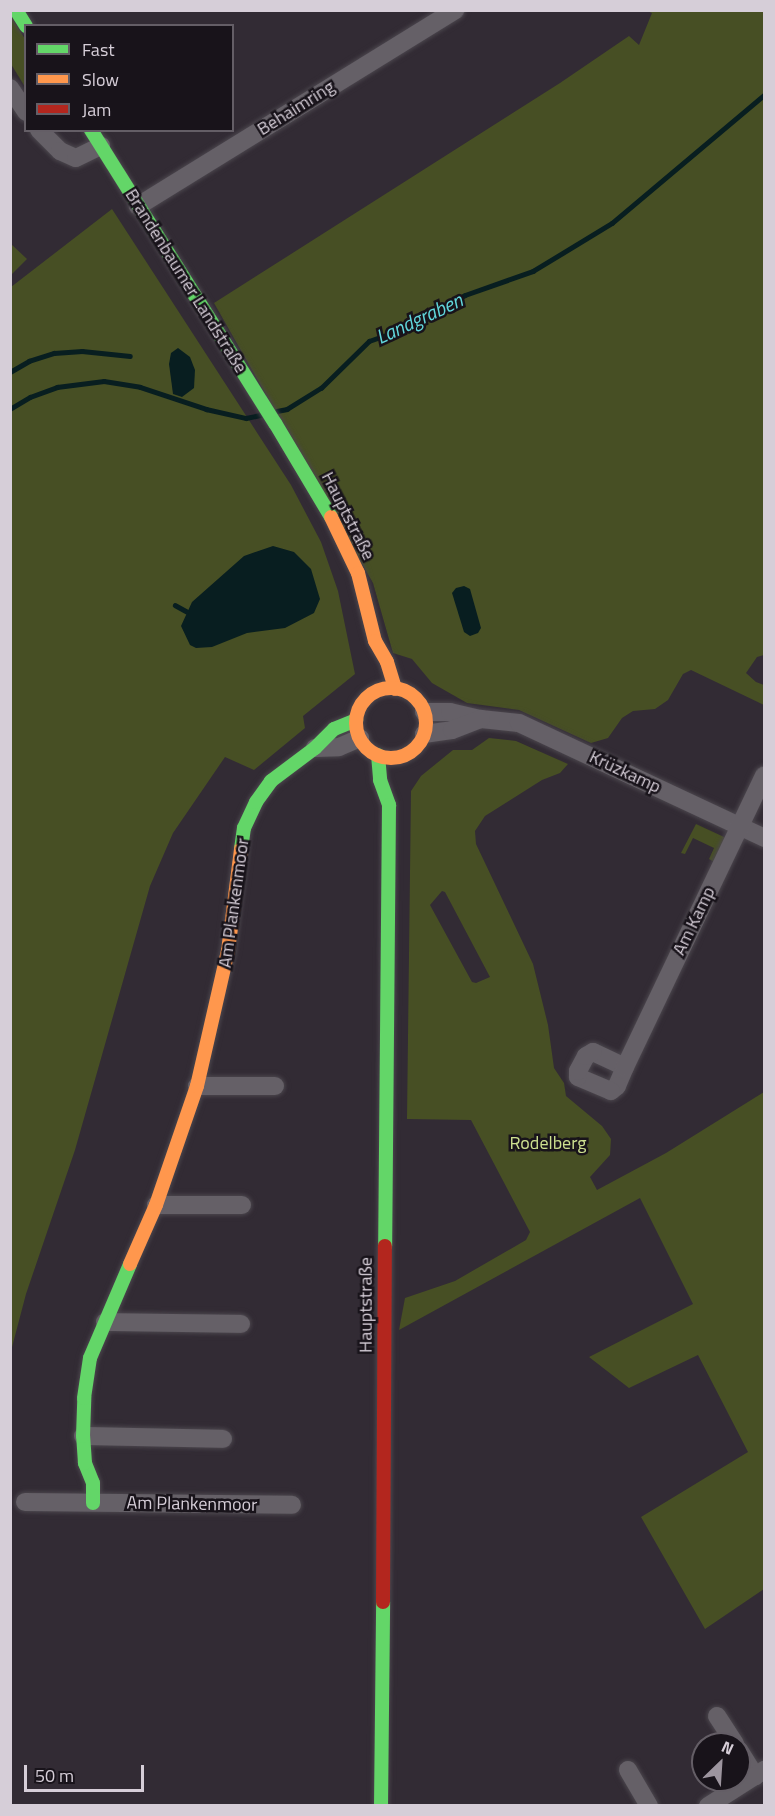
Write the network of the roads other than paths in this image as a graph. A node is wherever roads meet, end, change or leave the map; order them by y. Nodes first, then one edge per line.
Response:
1 (16, 10) edge
2 (454, 10) edge
3 (25, 24) edge
4 (10, 88) edge
5 (24, 109) edge
6 (41, 132) edge
7 (92, 132) edge
8 (101, 146) junction
9 (138, 206) junction
10 (273, 419) joint
11 (375, 641) junction
12 (395, 689) junction
13 (375, 692) junction
14 (424, 712) junction
15 (481, 719) junction
16 (356, 720) junction
17 (424, 734) junction
18 (360, 738) junction
19 (315, 748) junction
20 (378, 755) junction
21 (403, 756) junction
22 (400, 773) dead end
23 (765, 775) edge
24 (396, 789) dead end
25 (389, 805) junction
26 (739, 826) junction
27 (765, 838) edge
28 (625, 1067) dead end
29 (197, 1086) junction
30 (275, 1086) dead end
31 (156, 1204) junction
32 (242, 1205) dead end
33 (105, 1322) junction
34 (241, 1324) dead end
35 (83, 1436) junction
36 (224, 1439) dead end
37 (25, 1502) dead end
38 (93, 1503) junction
39 (292, 1505) dead end
40 (717, 1716) dead end
41 (727, 1732) edge
42 (628, 1770) dead end
43 (760, 1773) edge
44 (381, 1806) edge
45 (649, 1806) edge
46 (708, 1806) edge

1 - 3 main road
2 - 9 street, Behaimring
4 - 5 street
6 - 8 street
7 - 8 main road, Brandenbaumer Landstraße
8 - 9 main road, Brandenbaumer Landstraße
9 - 10 main road, Brandenbaumer Landstraße
10 - 11 main road, Hauptstraße
11 - 12 main road, Hauptstraße
11 - 13 main road, Hauptstraße
12 - 13 main road
12 - 14 main road
13 - 16 main road
14 - 15 street, Krüzkamp
14 - 17 main road
15 - 17 street, Krüzkamp
15 - 26 street, Krüzkamp
16 - 18 main road
16 - 19 main road, Am Plankenmoor
17 - 21 main road
18 - 19 street
18 - 20 main road
19 - 29 main road, Am Plankenmoor
20 - 21 main road
20 - 25 main road, Hauptstraße
21 - 22 main road
23 - 26 street, Am Kamp
24 - 25 main road, Hauptstraße
25 - 44 main road, Hauptstraße
26 - 27 street, Krüzkamp
26 - 28 street, Am Kamp
29 - 30 street
29 - 31 main road, Am Plankenmoor
31 - 32 street
31 - 33 main road, Am Plankenmoor
33 - 34 street
33 - 35 main road, Am Plankenmoor
35 - 36 street
35 - 38 main road, Am Plankenmoor
37 - 38 street, Am Plankenmoor
38 - 39 street, Am Plankenmoor
40 - 41 street
42 - 45 street
43 - 46 street

